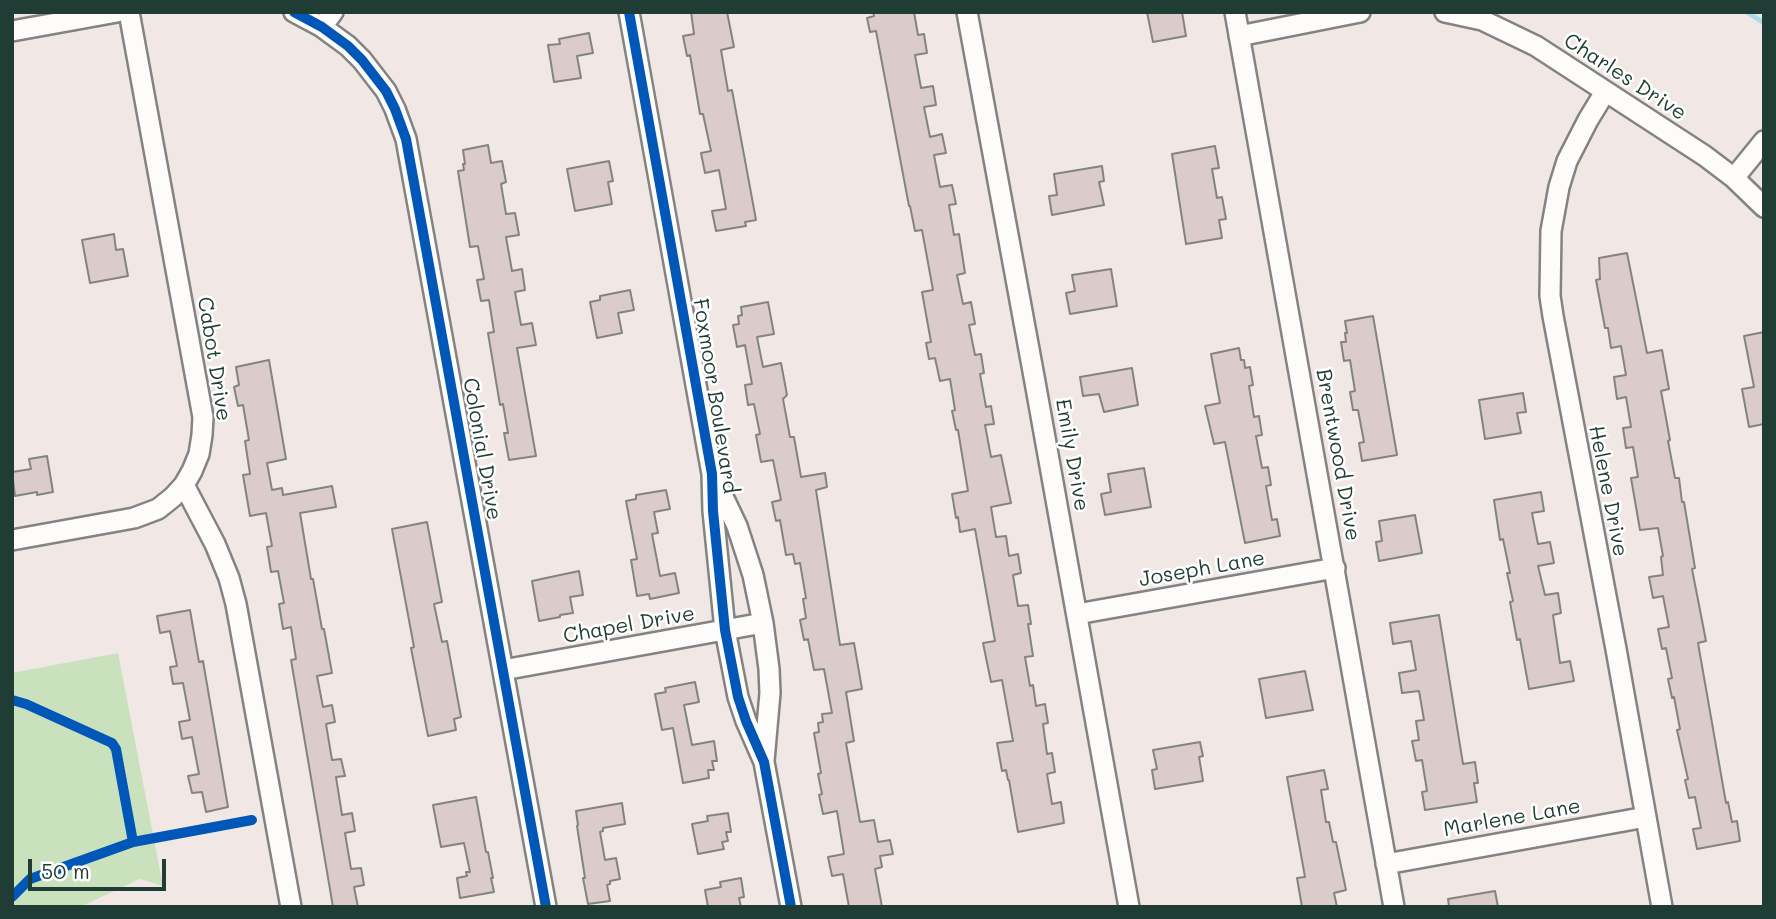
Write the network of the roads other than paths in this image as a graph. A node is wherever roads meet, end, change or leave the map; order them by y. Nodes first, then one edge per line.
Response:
1 (117, 12) edge
2 (130, 12) edge
3 (294, 12) edge
4 (629, 12) edge
5 (967, 12) edge
6 (1235, 12) edge
7 (1360, 12) edge
8 (1445, 12) edge
9 (1483, 16) edge
10 (328, 19) edge
11 (12, 31) edge
12 (1238, 36) junction
13 (1605, 92) junction
14 (1764, 141) edge
15 (1734, 177) junction
16 (1764, 207) edge
17 (712, 474) junction
18 (184, 485) junction
19 (12, 540) edge
20 (1335, 568) junction
21 (1077, 614) junction
22 (763, 623) junction
23 (725, 631) junction
24 (503, 670) junction
25 (764, 762) junction
26 (1646, 817) junction
27 (1386, 864) junction
28 (291, 907) edge
29 (546, 907) edge
30 (791, 907) edge
31 (1129, 907) edge
32 (1394, 907) edge
33 (1662, 907) edge

1 - 11 street
2 - 18 street, Cabot Drive
3 - 10 street, Colonial Drive
4 - 17 street, Foxmoor Boulevard
5 - 21 street, Emily Drive
6 - 12 street, Brentwood Drive
7 - 12 street
8 - 9 street, Charles Drive
9 - 13 street, Charles Drive
10 - 24 street, Colonial Drive
12 - 20 street, Brentwood Drive
13 - 15 street, Charles Drive
13 - 26 street, Helene Drive
14 - 15 street
15 - 16 street, Charles Drive
17 - 22 street, Foxmoor Boulevard
17 - 23 street, Foxmoor Boulevard
18 - 19 street
18 - 28 street
20 - 21 street, Joseph Lane
20 - 27 street, Brentwood Drive
21 - 31 street, Emily Drive
22 - 23 street, Chapel Drive
22 - 25 street, Foxmoor Boulevard
23 - 24 street, Chapel Drive
23 - 25 street, Foxmoor Boulevard
24 - 29 street, Colonial Drive
25 - 30 street, Foxmoor Boulevard
26 - 27 street, Marlene Lane
26 - 33 street, Helene Drive
27 - 32 street, Brentwood Drive

